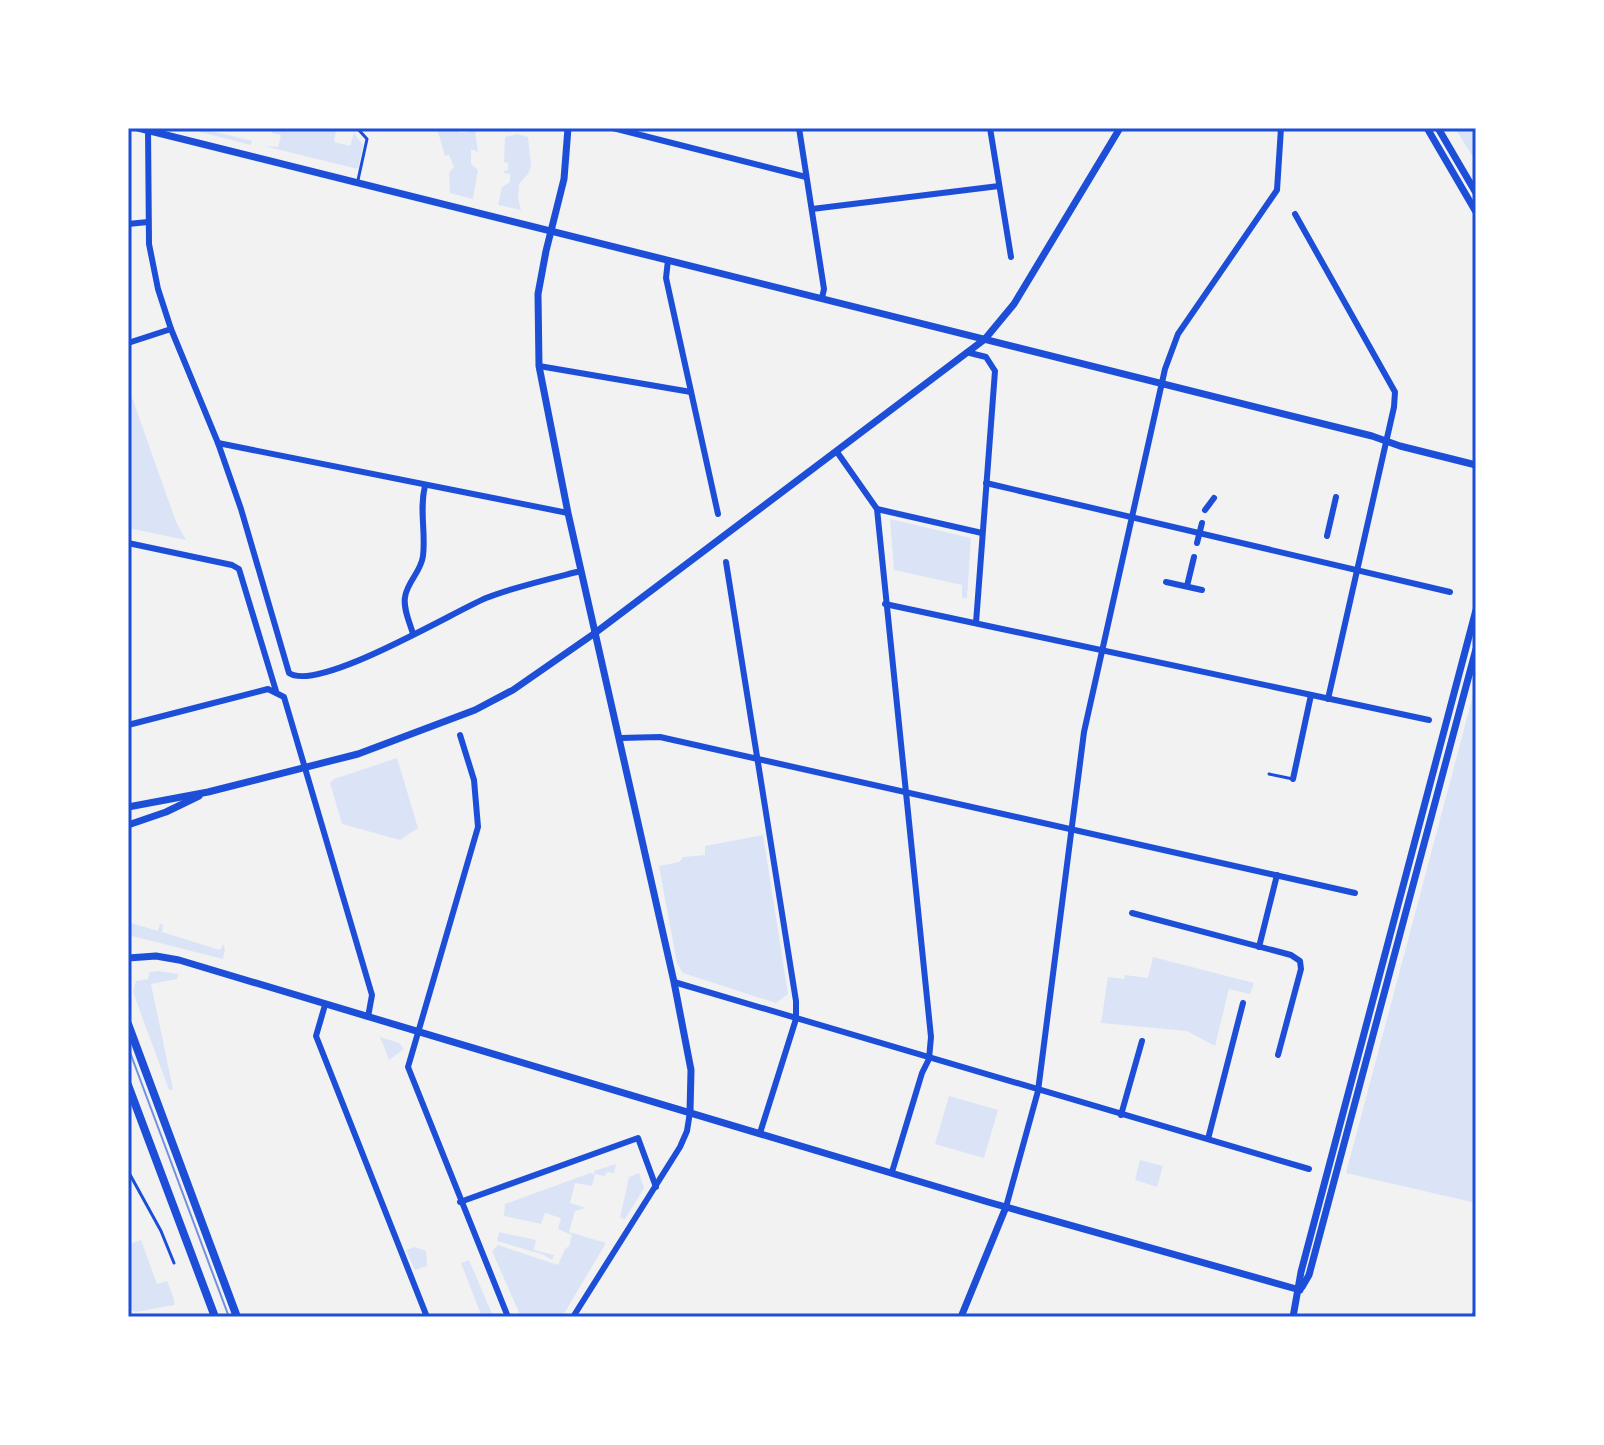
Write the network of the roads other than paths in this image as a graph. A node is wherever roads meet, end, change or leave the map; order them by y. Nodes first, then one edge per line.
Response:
1 (138, 128) edge
2 (357, 128) edge
3 (568, 128) edge
4 (613, 128) edge
5 (799, 128) edge
6 (990, 128) edge
7 (1120, 128) edge
8 (1281, 128) edge
9 (1427, 128) edge
10 (1438, 128) edge
11 (148, 129) edge
12 (806, 177) junction
13 (358, 183) junction
14 (999, 186) junction
15 (1476, 193) edge
16 (812, 209) junction
17 (1476, 212) edge
18 (1295, 214) dead end
19 (148, 222) junction
20 (128, 224) edge
21 (551, 232) junction
22 (1011, 257) dead end
23 (668, 260) junction
24 (822, 298) junction
25 (171, 329) junction
26 (985, 339) junction
27 (128, 343) edge
28 (970, 353) junction
29 (539, 366) junction
30 (1161, 385) junction
31 (691, 392) junction
32 (1386, 441) junction
33 (218, 443) junction
34 (837, 452) junction
35 (1476, 465) edge
36 (986, 483) junction
37 (425, 486) junction
38 (1336, 497) dead end
39 (1214, 498) dead end
40 (877, 509) junction
41 (1205, 510) dead end
42 (568, 513) junction
43 (718, 514) dead end
44 (1132, 517) junction
45 (1202, 523) dead end
46 (982, 533) junction
47 (1199, 533) junction
48 (1327, 536) dead end
49 (128, 543) edge
50 (1197, 543) dead end
51 (1323, 551) dead end
52 (1194, 557) dead end
53 (726, 562) dead end
54 (1321, 562) junction
55 (1357, 570) junction
56 (581, 571) junction
57 (1166, 582) dead end
58 (1187, 586) junction
59 (1202, 590) dead end
60 (1450, 592) dead end
61 (885, 604) junction
62 (1476, 610) edge
63 (976, 623) junction
64 (595, 633) junction
65 (413, 634) junction
66 (1476, 649) edge
67 (1101, 650) junction
68 (276, 691) junction
69 (1311, 695) junction
70 (1328, 699) junction
71 (1429, 720) dead end
72 (128, 725) edge
73 (460, 735) dead end
74 (620, 738) junction
75 (758, 758) junction
76 (304, 768) junction
77 (1269, 774) dead end
78 (1293, 779) joint
79 (905, 791) junction
80 (208, 792) junction
81 (128, 807) edge
82 (128, 825) edge
83 (1071, 827) junction
84 (1277, 875) junction
85 (1355, 893) dead end
86 (1132, 913) dead end
87 (1259, 947) junction
88 (128, 958) edge
89 (674, 982) junction
90 (1243, 1003) dead end
91 (325, 1005) junction
92 (368, 1017) junction
93 (796, 1019) junction
94 (128, 1024) edge
95 (418, 1032) junction
96 (1142, 1041) dead end
97 (1278, 1055) dead end
98 (929, 1059) junction
99 (128, 1085) edge
100 (1038, 1091) junction
101 (690, 1112) junction
102 (1121, 1115) junction
103 (760, 1133) junction
104 (1208, 1139) junction
105 (1309, 1169) dead end
106 (128, 1171) edge
107 (892, 1172) junction
108 (656, 1187) junction
109 (460, 1202) junction
110 (1006, 1207) junction
111 (174, 1263) dead end
112 (1300, 1290) junction
113 (215, 1317) edge
114 (237, 1317) edge
115 (427, 1317) edge
116 (508, 1317) edge
117 (573, 1317) edge
118 (961, 1317) edge
119 (1293, 1317) edge

1 - 11 street
2 - 13 lane
3 - 21 street
4 - 12 street
5 - 12 street
6 - 14 street
7 - 26 street
8 - 30 street
9 - 17 street
10 - 15 street
11 - 13 street
11 - 19 street
12 - 16 street
13 - 21 street
14 - 16 street
14 - 22 street
16 - 24 street
18 - 32 street
19 - 20 street
19 - 25 street
21 - 23 street
21 - 29 street
23 - 24 street
23 - 31 street
24 - 26 street
25 - 27 street
25 - 33 street
26 - 28 street
26 - 30 street
28 - 34 street
28 - 36 street
29 - 31 street
29 - 42 street
30 - 32 street
30 - 44 street
31 - 43 street
32 - 35 street
32 - 55 street
33 - 37 street
33 - 65 street
34 - 40 street
34 - 64 street
36 - 44 street
36 - 46 street
37 - 42 street
37 - 65 street
38 - 48 street
39 - 41 street
40 - 46 street
40 - 61 street
42 - 56 street
44 - 47 street
44 - 67 street
45 - 47 street
46 - 63 street
47 - 50 street
47 - 54 street
49 - 68 street
51 - 54 street
52 - 58 street
53 - 75 street
54 - 55 street
55 - 60 street
55 - 70 street
56 - 64 street
56 - 65 street
57 - 58 street
58 - 59 street
61 - 63 street
61 - 79 street
62 - 112 street
63 - 67 street
64 - 74 street
64 - 76 street
66 - 112 street
67 - 69 street
67 - 83 street
68 - 72 street
68 - 76 street
69 - 70 street
69 - 78 street
70 - 71 street
73 - 95 street
74 - 75 street
74 - 89 street
75 - 79 street
75 - 93 street
76 - 80 street
76 - 92 street
77 - 78 lane
79 - 83 street
79 - 98 street
80 - 81 street
80 - 82 street
83 - 84 street
83 - 100 street
84 - 85 street
84 - 87 street
86 - 87 street
87 - 97 street
88 - 91 street
89 - 93 street
89 - 101 street
90 - 104 street
91 - 92 street
91 - 115 street
92 - 95 street
93 - 98 street
93 - 103 street
94 - 114 main road
95 - 101 street
95 - 109 street
96 - 102 street
98 - 100 street
98 - 107 street
99 - 113 main road
100 - 102 street
100 - 110 street
101 - 103 street
101 - 108 street
102 - 104 street
103 - 107 street
104 - 105 street
106 - 111 lane
107 - 110 street
108 - 109 street
108 - 117 street
109 - 116 street
110 - 112 street
110 - 118 street
112 - 119 street

